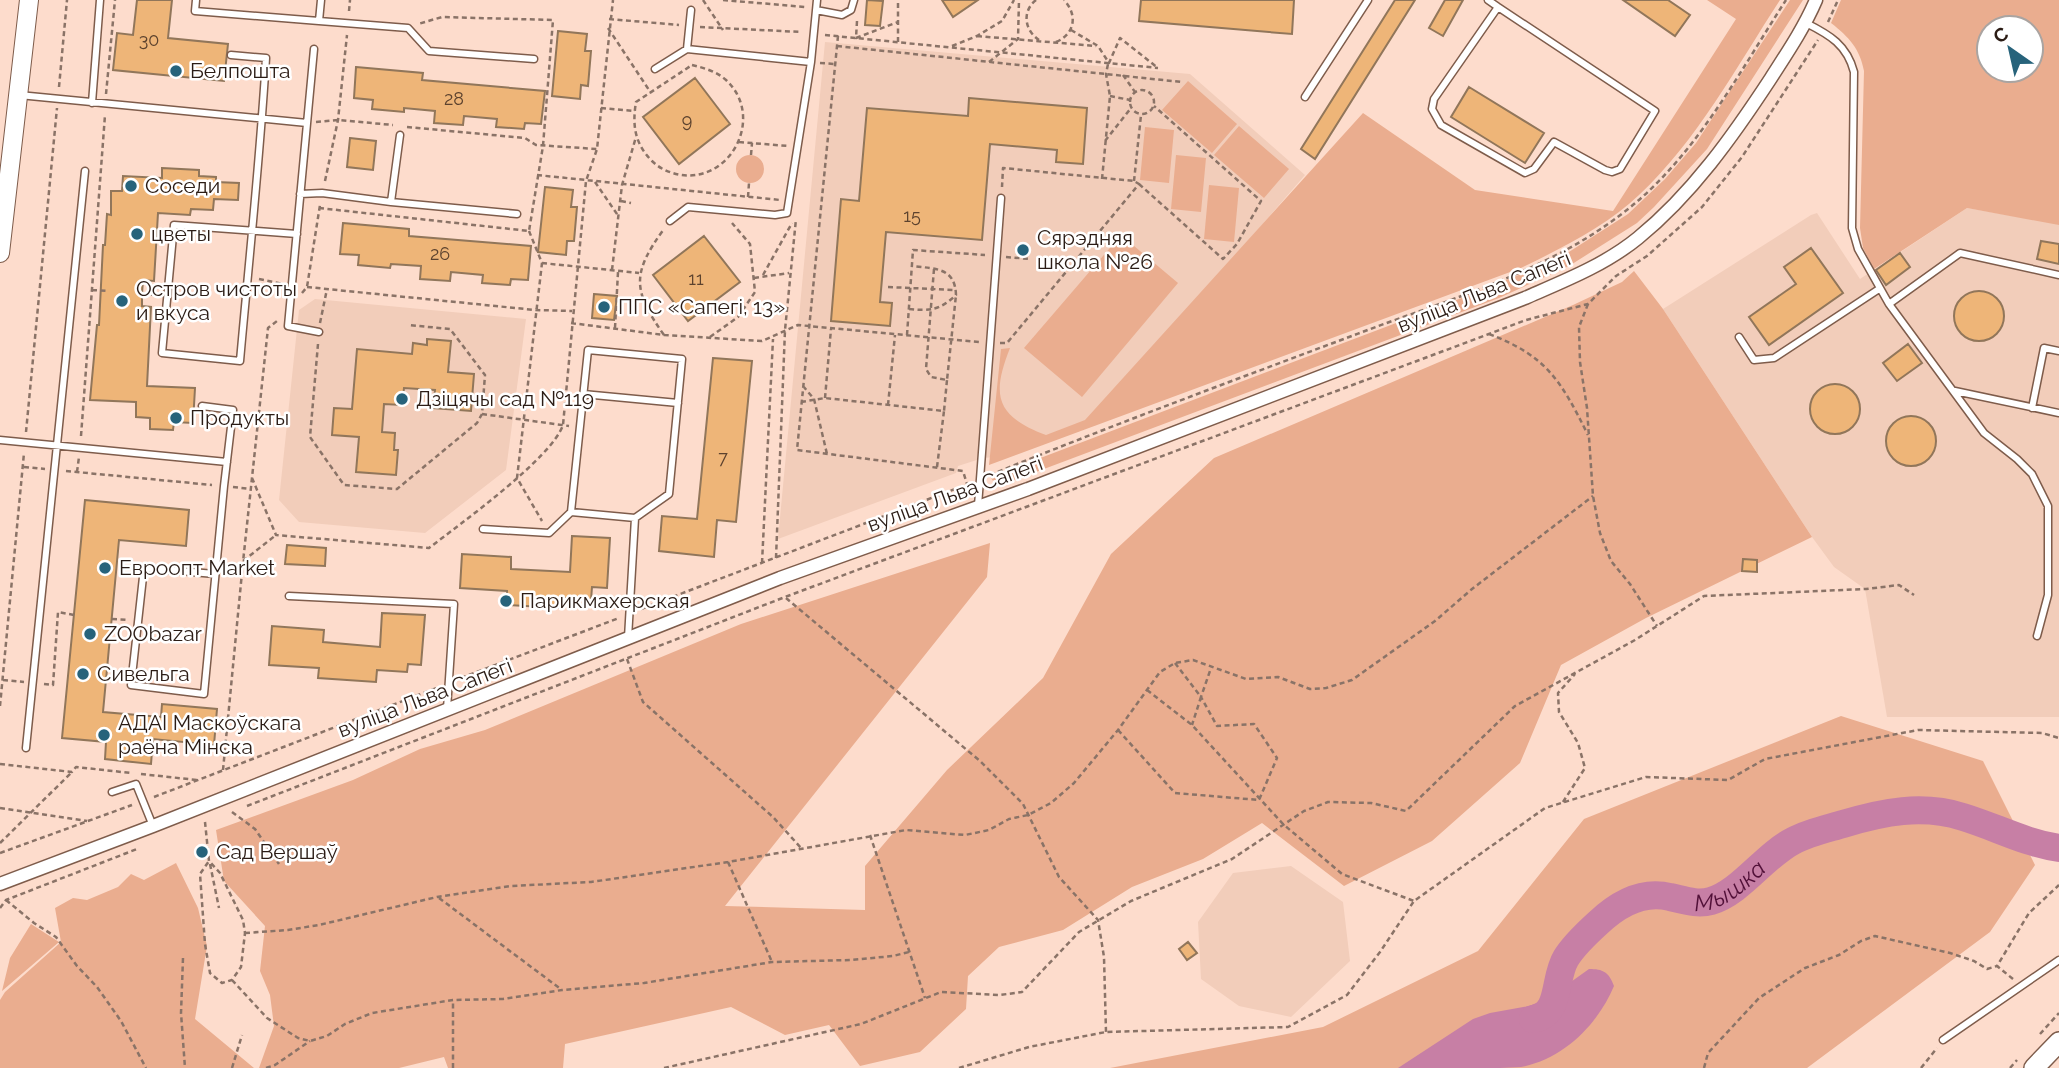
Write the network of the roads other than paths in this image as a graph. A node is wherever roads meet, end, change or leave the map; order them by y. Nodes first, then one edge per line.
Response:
1 (29, 0) edge
2 (100, 0) edge
3 (196, 0) edge
4 (321, 0) edge
5 (817, 0) edge
6 (854, 0) edge
7 (1368, 0) edge
8 (1488, 0) edge
9 (1816, 0) edge
10 (1498, 7) junction
11 (691, 10) dead end
12 (816, 10) junction
13 (319, 21) junction
14 (1806, 23) junction
15 (314, 49) dead end
16 (687, 49) junction
17 (231, 55) dead end
18 (534, 59) dead end
19 (814, 62) junction
20 (655, 69) dead end
21 (18, 95) junction
22 (1305, 97) dead end
23 (92, 103) junction
24 (262, 119) junction
25 (307, 123) junction
26 (400, 135) dead end
27 (85, 171) dead end
28 (300, 194) junction
29 (1001, 198) road end
30 (390, 202) junction
31 (517, 214) dead end
32 (670, 221) road end
33 (251, 230) junction
34 (297, 234) junction
35 (0, 253) edge
36 (2059, 275) edge
37 (1879, 289) junction
38 (1889, 304) junction
39 (318, 332) road end
40 (1739, 337) dead end
41 (2059, 351) edge
42 (1954, 391) junction
43 (583, 394) junction
44 (678, 403) junction
45 (202, 407) dead end
46 (2032, 408) junction
47 (2059, 413) edge
48 (0, 440) edge
49 (58, 445) junction
50 (227, 462) junction
51 (978, 508) junction
52 (571, 512) junction
53 (635, 518) junction
54 (483, 529) dead end
55 (215, 574) junction
56 (289, 596) dead end
57 (2037, 636) dead end
58 (628, 640) junction
59 (447, 709) junction
60 (26, 748) dead end
61 (112, 792) dead end
62 (153, 826) junction
63 (0, 884) edge
64 (2059, 960) edge
65 (1943, 1040) road end
66 (2059, 1042) edge
67 (2034, 1068) edge

1 - 21 main road
2 - 23 lane
3 - 13 lane
4 - 13 lane
5 - 12 lane
6 - 12 lane
7 - 22 lane
8 - 10 lane
9 - 14 street, вуліца Льва Сапегі
10 - 10 lane
11 - 16 lane
12 - 19 lane
13 - 18 lane
14 - 37 lane
14 - 51 street, вуліца Льва Сапегі
15 - 25 lane
16 - 19 lane
16 - 20 lane
17 - 24 lane
19 - 32 lane
21 - 23 lane
21 - 35 main road
23 - 24 lane
24 - 25 lane
24 - 33 lane
25 - 28 lane
26 - 30 lane
27 - 49 lane
28 - 30 lane
28 - 34 lane
29 - 51 lane
30 - 31 lane
33 - 33 lane
33 - 34 lane
34 - 39 lane
36 - 38 lane
37 - 38 lane
37 - 40 lane
38 - 42 lane
41 - 46 lane
42 - 46 lane
42 - 57 lane
43 - 44 lane
43 - 44 lane
43 - 52 lane
44 - 53 lane
45 - 50 lane
46 - 47 lane
48 - 49 lane
49 - 50 lane
49 - 60 lane
50 - 55 lane
51 - 58 street, вуліца Льва Сапегі
52 - 53 lane
52 - 54 lane
53 - 58 lane
55 - 55 lane
56 - 59 lane
58 - 59 street, вуліца Льва Сапегі
59 - 62 street, вуліца Льва Сапегі
61 - 62 lane
62 - 63 street, вуліца Льва Сапегі
64 - 65 lane
66 - 67 main road

